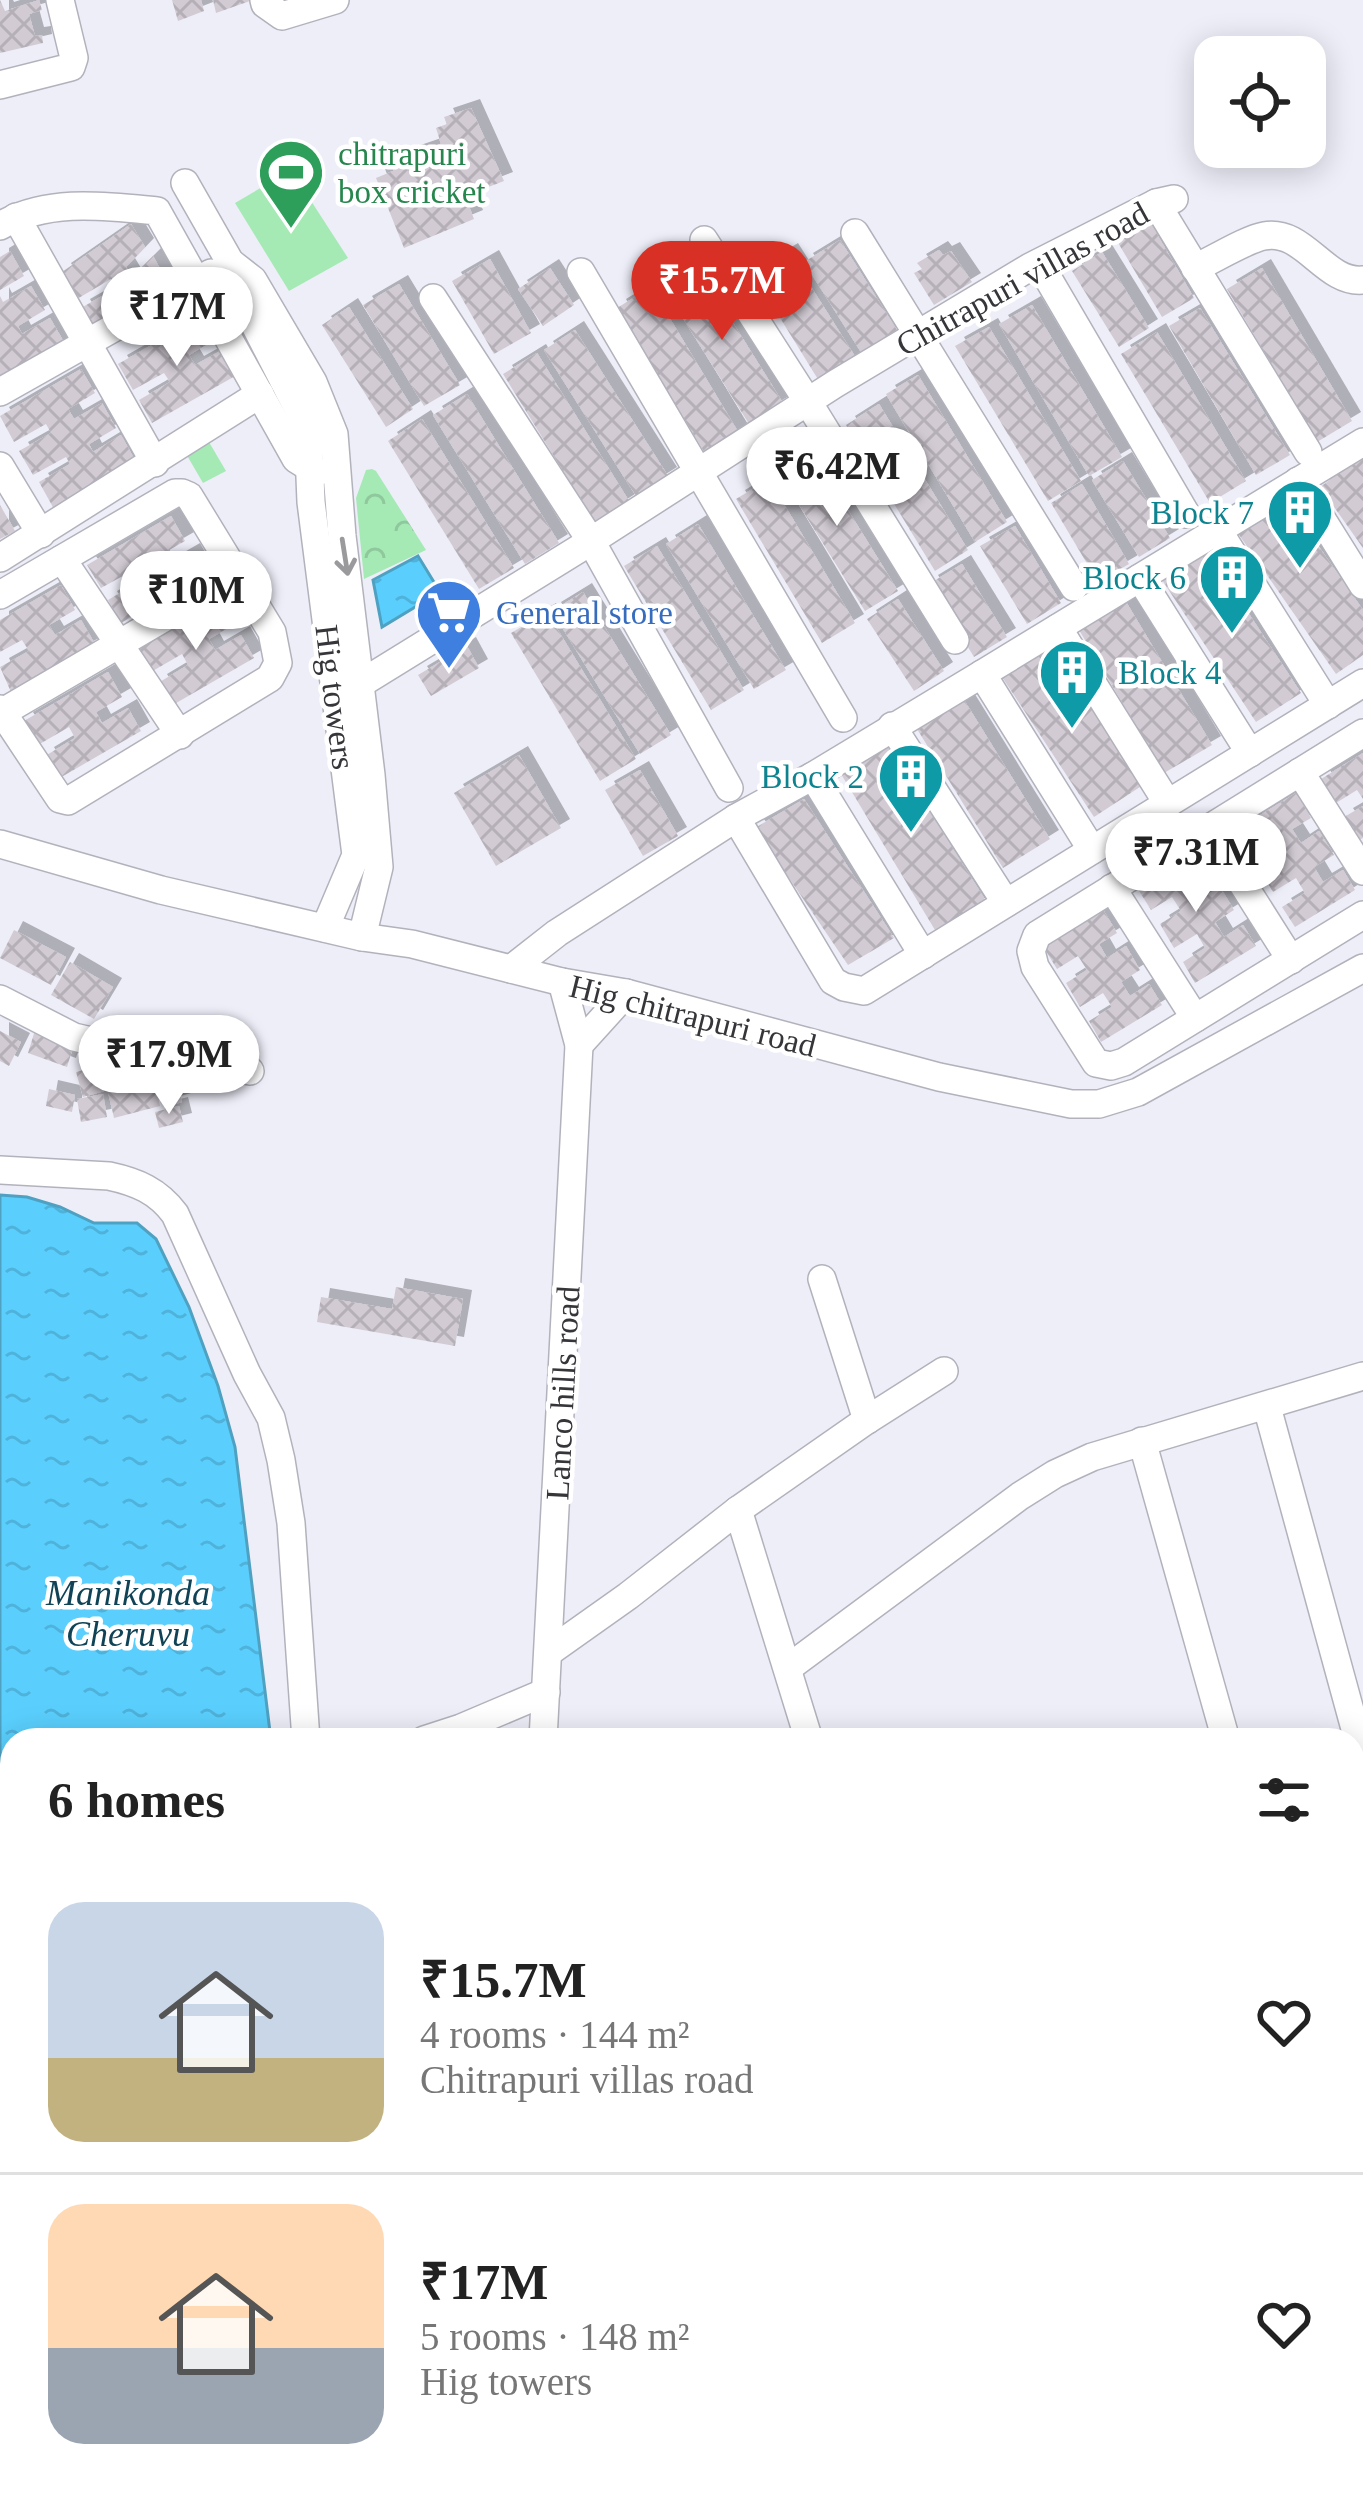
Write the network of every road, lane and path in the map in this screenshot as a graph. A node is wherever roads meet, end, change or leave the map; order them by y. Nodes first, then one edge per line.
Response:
1 (60, 0) edge
2 (264, 0) edge
3 (334, 0) edge
4 (0, 86) edge
5 (185, 183) dead end
6 (8, 221) edge
7 (856, 233) dead end
8 (704, 240) dead end
9 (230, 262) junction
10 (1040, 262) junction
11 (1195, 268) junction
12 (581, 272) dead end
13 (1363, 280) edge
14 (196, 281) junction
15 (434, 298) dead end
16 (920, 333) junction
17 (87, 343) junction
18 (0, 392) edge
19 (260, 394) junction
20 (808, 402) junction
21 (1363, 442) edge
22 (1308, 452) dead end
23 (155, 463) junction
24 (0, 466) edge
25 (310, 466) junction
26 (700, 471) junction
27 (1298, 481) junction
28 (337, 488) junction
29 (1186, 514) dead end
30 (1219, 532) junction
31 (41, 534) junction
32 (591, 541) junction
33 (0, 558) edge
34 (62, 559) junction
35 (237, 575) junction
36 (1140, 578) junction
37 (1363, 585) edge
38 (1074, 587) dead end
39 (0, 596) edge
40 (1058, 628) junction
41 (955, 640) dead end
42 (119, 645) junction
43 (982, 674) junction
44 (1363, 683) edge
45 (347, 684) junction
46 (1328, 705) junction
47 (1, 711) edge
48 (843, 718) dead end
49 (892, 726) junction
50 (1363, 733) edge
51 (180, 735) junction
52 (1250, 753) junction
53 (1300, 772) junction
54 (813, 776) junction
55 (729, 788) dead end
56 (1168, 803) junction
57 (736, 818) junction
58 (1208, 829) junction
59 (0, 844) edge
60 (1092, 850) junction
61 (1363, 871) edge
62 (1112, 888) junction
63 (1006, 903) junction
64 (1363, 915) edge
65 (325, 928) junction
66 (362, 938) junction
67 (922, 955) junction
68 (1291, 960) junction
69 (1363, 968) edge
70 (511, 969) junction
71 (562, 982) junction
72 (626, 993) junction
73 (0, 999) edge
74 (1195, 1018) junction
75 (579, 1045) junction
76 (250, 1071) dead end
77 (0, 1171) edge
78 (822, 1280) dead end
79 (944, 1371) dead end
80 (1363, 1376) edge
81 (1267, 1407) junction
82 (867, 1420) junction
83 (1142, 1442) junction
84 (738, 1510) junction
85 (549, 1652) junction
86 (788, 1668) junction
87 (546, 1693) junction
88 (305, 1728) edge
89 (461, 1728) edge
90 (544, 1728) edge
91 (801, 1728) edge
92 (1223, 1728) edge
93 (1355, 1728) edge

1 - 4 street
2 - 3 street
5 - 9 street
6 - 14 street
6 - 17 street
7 - 16 street
8 - 20 street
9 - 14 street
9 - 25 street, Hig towers
9 - 28 street
10 - 11 street, Chitrapuri villas road
10 - 16 street, Chitrapuri villas road
10 - 29 street
11 - 13 street
11 - 22 street
12 - 26 street
14 - 17 street
14 - 19 street
15 - 32 street
16 - 20 street, Chitrapuri villas road
16 - 38 street
17 - 18 street
17 - 23 street
19 - 23 street
19 - 25 street
20 - 26 street, Chitrapuri villas road
20 - 41 street
21 - 27 street
23 - 31 street
24 - 31 street
25 - 28 street
25 - 45 street, Hig towers
26 - 32 street, Chitrapuri villas road
26 - 48 street
27 - 30 street
27 - 37 street
28 -> 45 street
30 - 36 street
30 - 46 street
31 - 33 street
32 - 45 street, Chitrapuri villas road
32 - 55 street
34 - 35 street
34 - 39 street
34 - 42 street
35 - 42 street
35 - 51 street
36 - 40 street
36 - 52 street
40 - 43 street
40 - 56 street
42 - 47 street
42 - 51 street
43 - 49 street
43 - 60 street
44 - 46 street
45 - 65 street, Hig towers
45 - 66 street
46 - 52 street
47 - 51 street
49 - 54 street
49 - 63 street
50 - 53 street
52 - 56 street
53 - 58 street
53 - 61 street
54 - 57 street
54 - 67 street
56 - 60 street
57 - 67 street
57 - 70 street
58 - 62 street
58 - 68 street
59 - 65 street, Hig chitrapuri road
60 - 63 street
62 - 74 street
62 - 74 street
63 - 67 street
64 - 68 street
65 - 66 street, Hig chitrapuri road
66 - 70 street, Hig chitrapuri road
68 - 74 street
69 - 72 street, Hig chitrapuri road
70 - 71 street, Hig chitrapuri road
71 - 72 street, Hig chitrapuri road
71 - 75 street, Lanco hills road
72 - 75 street
73 - 76 street
75 - 85 street, Lanco hills road
77 - 88 street
78 - 82 street
79 - 82 street
80 - 81 street
81 - 83 street
81 - 93 street
82 - 84 street
83 - 86 street
83 - 92 street
84 - 85 street
84 - 86 street
85 - 87 street, Lanco hills road
86 - 91 street
87 - 89 street
87 - 90 street, Lanco hills road

